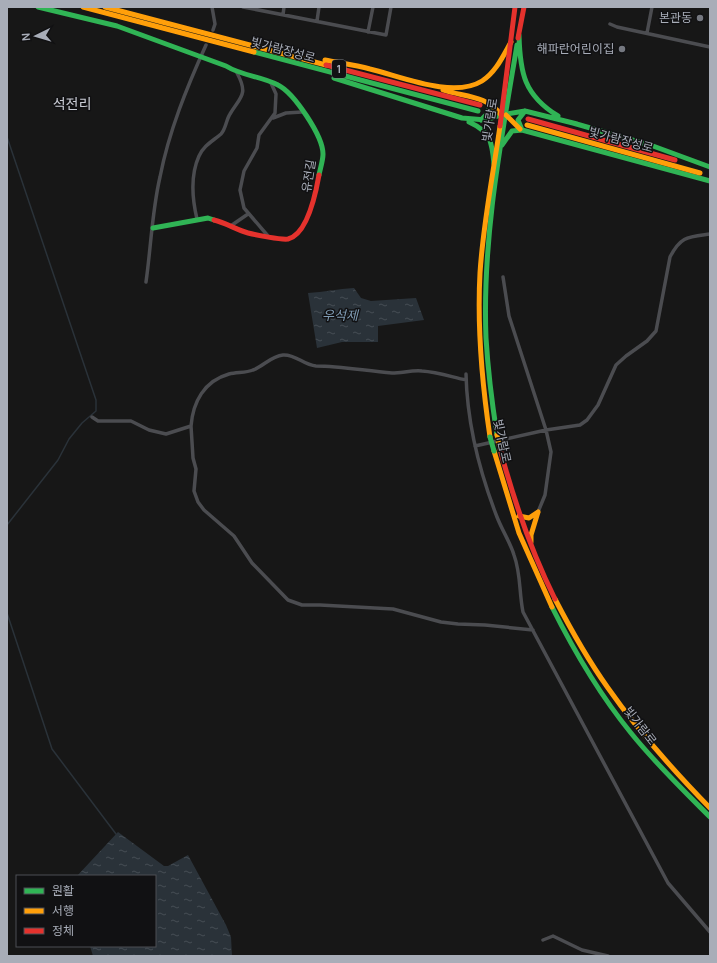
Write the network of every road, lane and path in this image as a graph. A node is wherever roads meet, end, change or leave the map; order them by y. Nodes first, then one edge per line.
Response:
1 (38, 7) edge
2 (83, 7) edge
3 (105, 7) edge
4 (212, 7) edge
5 (243, 7) edge
6 (284, 7) edge
7 (319, 7) edge
8 (373, 7) edge
9 (391, 7) edge
10 (515, 7) edge
11 (524, 7) edge
12 (652, 7) edge
13 (283, 15) junction
14 (154, 20) junction
15 (317, 21) junction
16 (610, 24) dead end
17 (213, 30) dead end
18 (368, 32) junction
19 (647, 33) junction
20 (519, 35) junction
21 (511, 42) junction
22 (206, 45) dead end
23 (710, 47) edge
24 (244, 50) junction
25 (201, 56) junction
26 (237, 73) junction
27 (271, 82) junction
28 (423, 83) junction
29 (489, 102) junction
30 (480, 105) dead end
31 (478, 111) dead end
32 (524, 111) junction
33 (302, 112) junction
34 (504, 115) junction
35 (272, 118) junction
36 (462, 118) junction
37 (528, 119) dead end
38 (481, 120) junction
39 (576, 124) junction
40 (527, 125) dead end
41 (522, 130) junction
42 (502, 145) junction
43 (494, 164) junction
44 (710, 167) edge
45 (710, 170) edge
46 (710, 176) edge
47 (710, 181) edge
48 (248, 214) junction
49 (197, 219) junction
50 (232, 225) junction
51 (153, 228) junction
52 (710, 234) edge
53 (268, 237) junction
54 (503, 277) dead end
55 (146, 282) dead end
56 (466, 374) dead end
57 (466, 380) junction
58 (92, 417) dead end
59 (191, 426) junction
60 (546, 430) junction
61 (475, 446) junction
62 (538, 512) junction
63 (518, 516) junction
64 (531, 546) junction
65 (533, 630) junction
66 (710, 808) edge
67 (710, 817) edge
68 (710, 932) edge
69 (543, 940) dead end
70 (608, 956) edge

1 - 25 main road, 유전길
2 - 24 main road, 빛가람장성로 / 1
3 - 14 main road, 빛가람장성로 / 1
4 - 17 street
5 - 13 street
6 - 13 street
7 - 15 street
8 - 18 street
9 - 18 street
10 - 21 main road, 빛가람로
11 - 20 main road, 빛가람로
12 - 19 street
13 - 15 street
14 - 28 main road
14 - 30 main road, 빛가람장성로 / 1
15 - 18 street
16 - 19 street
19 - 23 street
20 - 34 main road, 빛가람로
20 - 39 main road
21 - 28 main road
21 - 34 main road, 빛가람로
22 - 25 street
24 - 31 main road, 빛가람장성로 / 1
24 - 36 main road
25 - 26 main road, 유전길
25 - 51 street
26 - 27 main road, 유전길
26 - 49 street
27 - 33 main road, 유전길
27 - 35 street
28 - 29 main road
29 - 34 main road
29 - 38 main road
32 - 34 main road
32 - 39 main road
32 - 41 main road
33 - 35 street
33 - 53 main road, 유전길
34 - 38 main road
34 - 41 main road
34 - 42 main road, 빛가람로
34 - 43 main road, 빛가람로
35 - 48 street
36 - 38 main road
36 - 43 main road
37 - 45 main road, 빛가람장성로
39 - 44 main road
40 - 46 main road, 빛가람장성로
41 - 42 main road
41 - 47 main road
42 - 63 main road, 빛가람로, bridge
43 - 67 main road, 빛가람로, bridge
48 - 50 street
48 - 53 street
49 - 50 main road, 유전길
49 - 51 main road, 유전길
50 - 53 main road, 유전길
51 - 55 street
52 - 60 street
54 - 60 street
56 - 57 street
57 - 59 street
57 - 61 street
58 - 59 street
59 - 65 street
60 - 61 street
60 - 62 street
61 - 65 street
62 - 63 main road
62 - 64 main road
63 - 64 main road, 빛가람로
64 - 66 main road, 빛가람로
65 - 68 street
69 - 70 street

